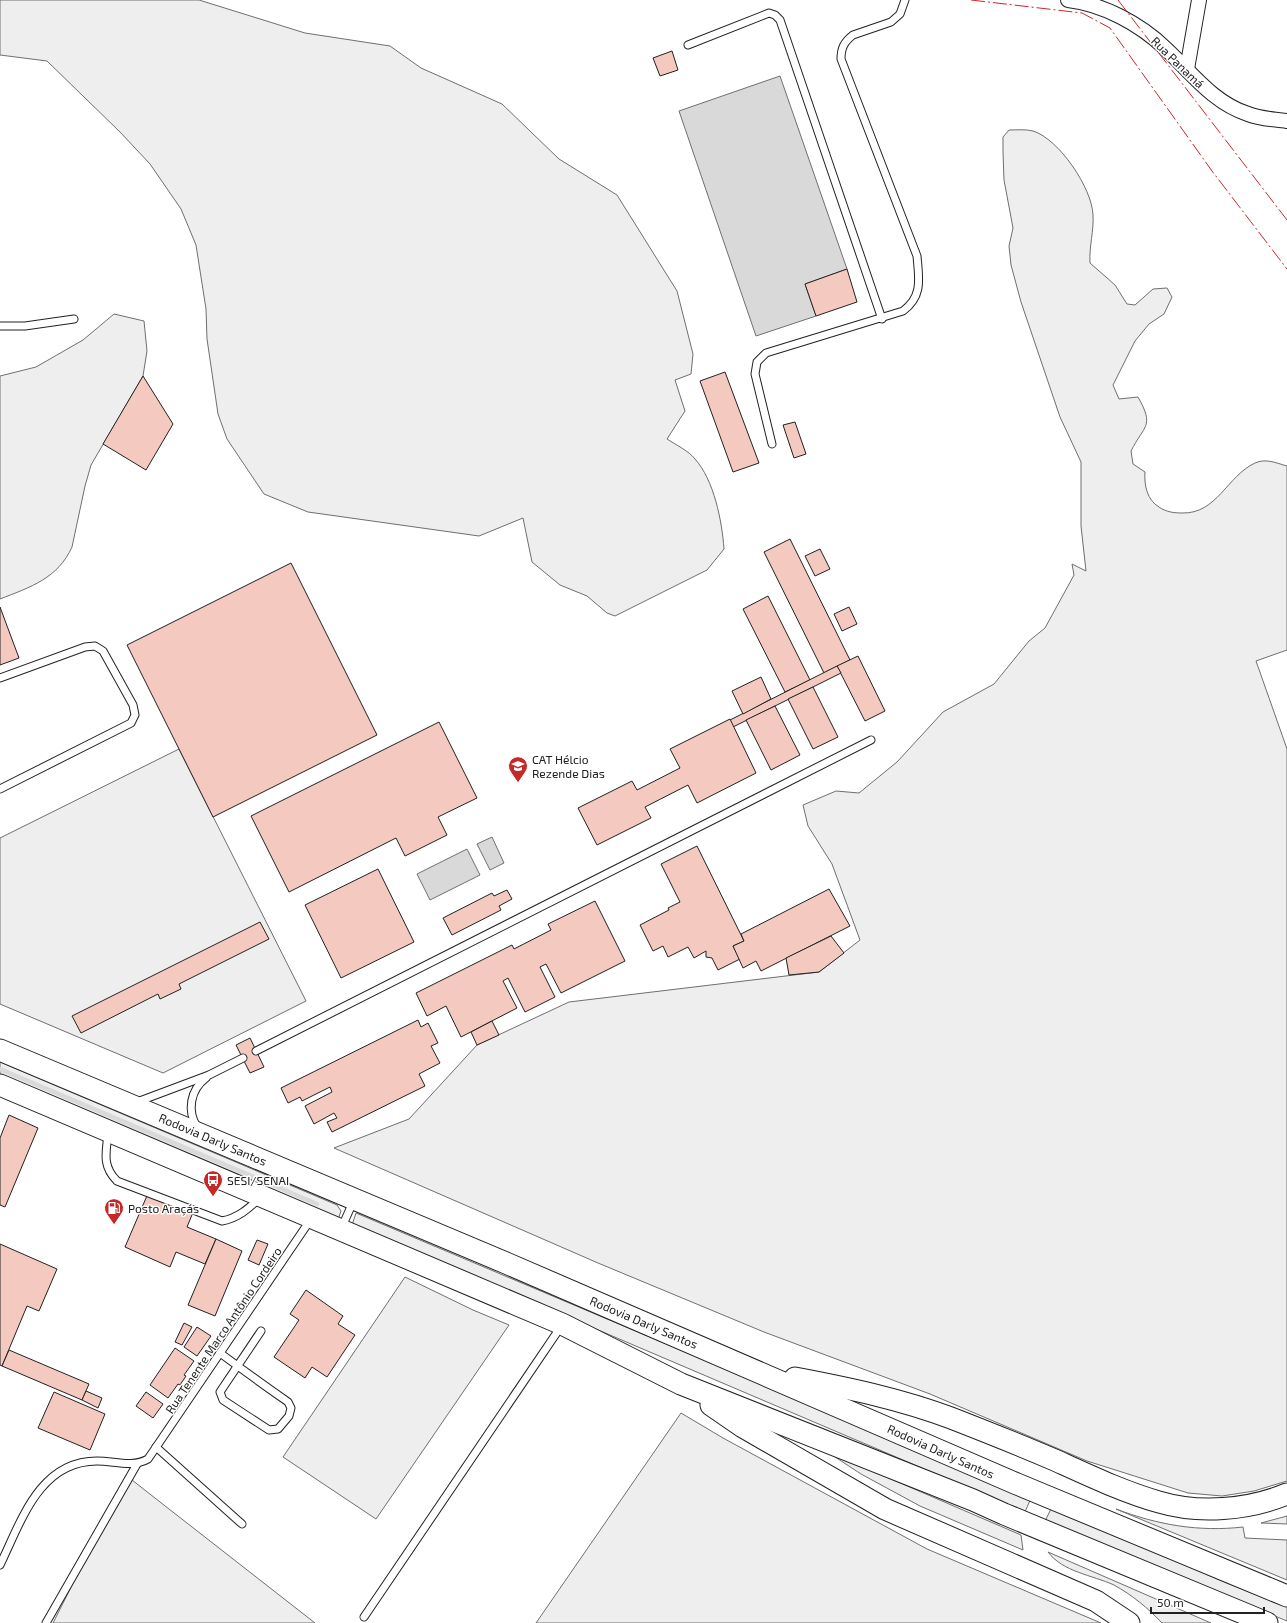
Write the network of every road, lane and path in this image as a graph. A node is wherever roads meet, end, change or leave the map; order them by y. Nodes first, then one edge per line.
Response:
1 (905, 0) edge
2 (1068, 0) edge
3 (1199, 0) edge
4 (1084, 1) edge
5 (688, 45) dead end
6 (1186, 69) junction
7 (1287, 121) edge
8 (74, 319) dead end
9 (882, 319) junction
10 (0, 326) edge
11 (772, 444) dead end
12 (0, 678) edge
13 (871, 740) dead end
14 (0, 789) edge
15 (0, 1050) edge
16 (256, 1051) dead end
17 (243, 1058) dead end
18 (209, 1075) junction
19 (0, 1085) edge
20 (131, 1105) junction
21 (109, 1132) junction
22 (207, 1137) junction
23 (261, 1197) junction
24 (354, 1200) junction
25 (312, 1219) junction
26 (340, 1231) junction
27 (562, 1324) junction
28 (261, 1331) dead end
29 (220, 1353) junction
30 (238, 1365) junction
31 (755, 1370) junction
32 (681, 1384) junction
33 (154, 1450) junction
34 (137, 1464) junction
35 (1287, 1494) edge
36 (242, 1524) dead end
37 (0, 1565) edge
38 (1287, 1596) edge
39 (364, 1617) dead end
40 (46, 1623) edge
41 (1129, 1623) edge
42 (1267, 1623) edge

1 - 9 lane
2 - 4 street, Rua Panamá
3 - 6 street
4 - 6 street, Rua Panamá
5 - 9 lane
6 - 7 street, Rua Panamá
8 - 10 lane
9 - 11 lane
12 - 14 lane
13 - 16 lane
15 - 20 main road, Rodovia Darly Santos
17 - 18 lane
18 - 20 lane
18 - 22 lane
19 - 21 main road
20 - 22 main road, Rodovia Darly Santos
21 - 23 main road
21 - 23 lane
22 - 24 main road, Rodovia Darly Santos
23 - 25 main road
24 - 26 lane
24 - 31 main road, Rodovia Darly Santos
25 - 26 main road
25 - 29 lane, Rua Tenente Marco Antônio Cordeiro
26 - 27 main road
27 - 32 main road
27 - 39 lane
28 - 30 lane
29 - 30 lane
29 - 33 lane, Rua Tenente Marco Antônio Cordeiro
30 - 30 lane
31 - 35 main road
31 - 38 main road, Rodovia Darly Santos
32 - 41 main road
32 - 42 main road
33 - 34 lane, Rua Tenente Marco Antônio Cordeiro
33 - 36 lane
34 - 37 lane
34 - 40 lane

